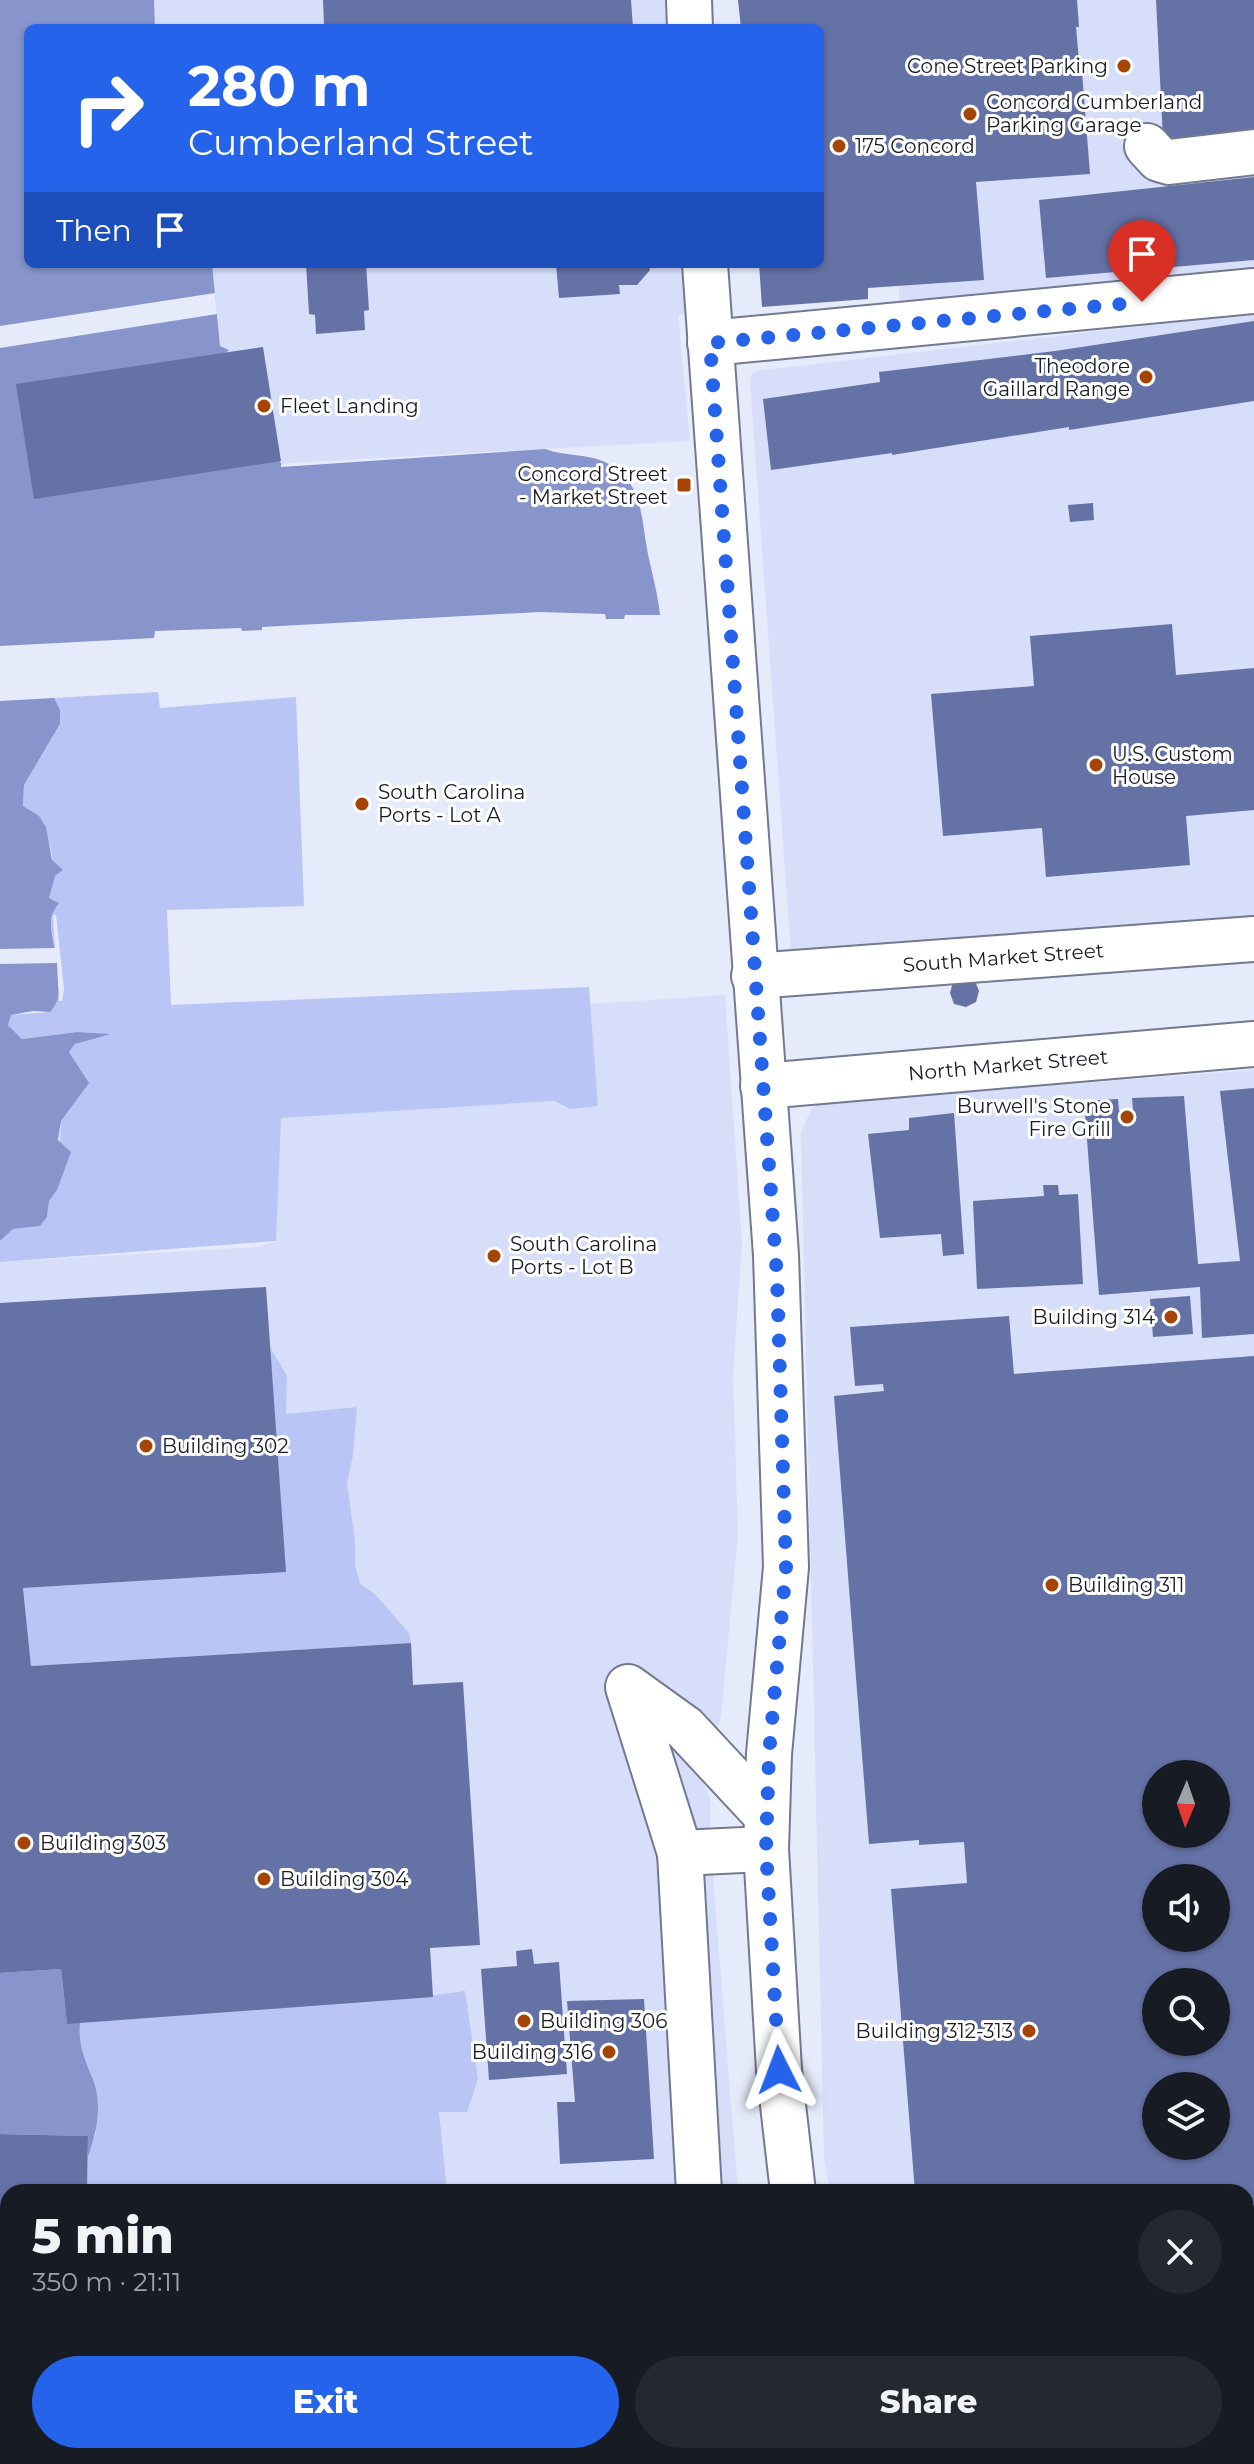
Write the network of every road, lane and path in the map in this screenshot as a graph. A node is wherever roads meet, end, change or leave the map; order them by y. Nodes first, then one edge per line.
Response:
1 (689, 0) edge
2 (690, 24) edge
3 (1147, 146) dead end
4 (1254, 152) edge
5 (705, 268) edge
6 (1254, 291) edge
7 (710, 343) junction
8 (1254, 939) edge
9 (754, 976) junction
10 (1254, 1044) edge
11 (763, 1086) junction
12 (766, 1832) junction
13 (680, 1853) junction
14 (699, 2184) edge
15 (792, 2184) edge

1 - 2 street
3 - 4 street
5 - 7 street
6 - 7 street
7 - 9 street
8 - 9 street, South Market Street
9 - 11 street
10 - 11 street, North Market Street
11 - 12 street
12 - 13 street
12 - 13 street
12 - 15 street
13 - 14 street

